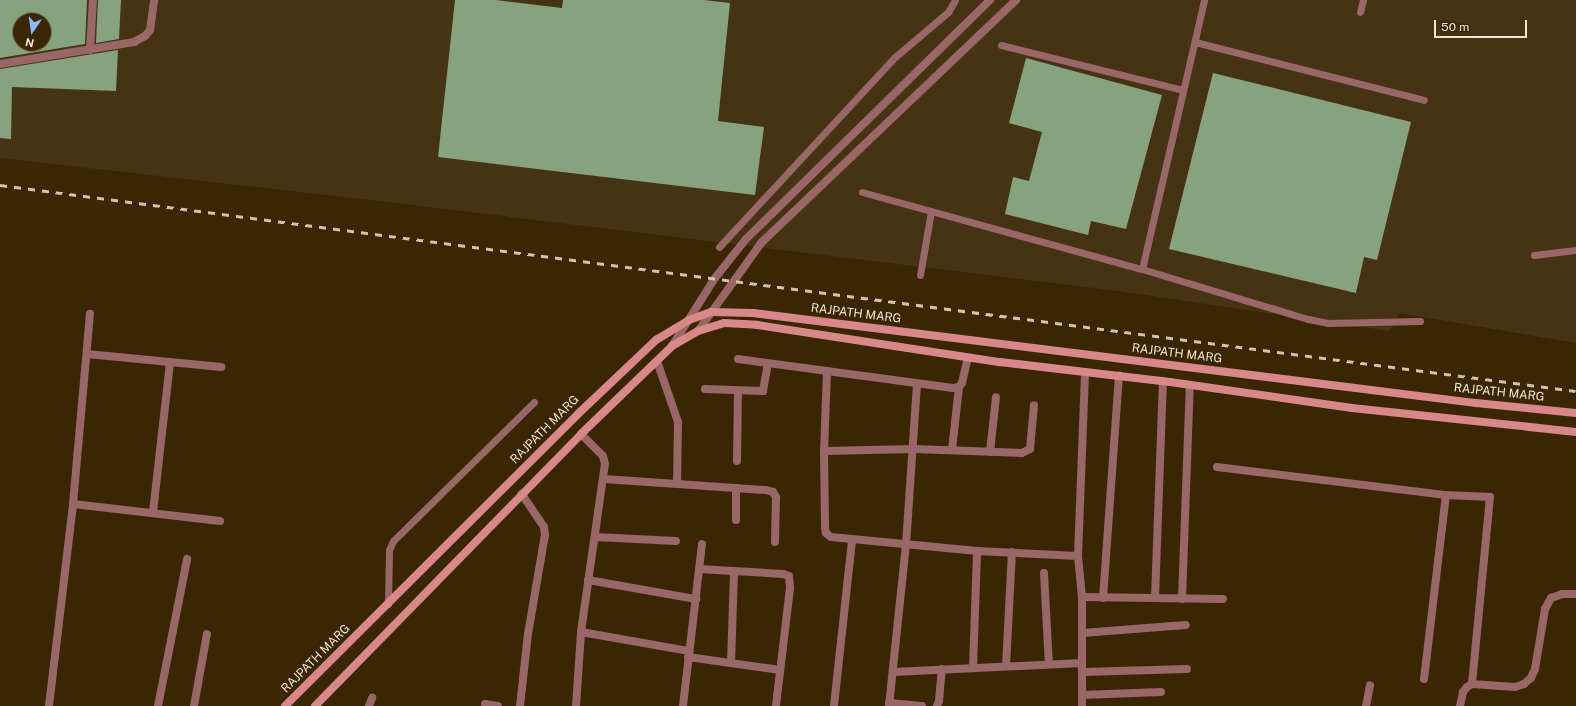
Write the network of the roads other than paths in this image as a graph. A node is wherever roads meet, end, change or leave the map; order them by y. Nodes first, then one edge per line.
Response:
1 (93, 0) edge
2 (154, 0) edge
3 (955, 0) edge
4 (990, 0) edge
5 (1016, 0) edge
6 (1204, 0) edge
7 (1363, 0) edge
8 (1360, 12) dead end
9 (1195, 42) junction
10 (1001, 45) dead end
11 (90, 50) junction
12 (0, 64) edge
13 (1183, 90) junction
14 (1424, 100) dead end
15 (862, 192) dead end
16 (931, 212) junction
17 (719, 247) dead end
18 (1576, 250) edge
19 (1534, 255) dead end
20 (1142, 269) junction
21 (920, 275) dead end
22 (711, 312) junction
23 (90, 314) dead end
24 (689, 320) junction
25 (1420, 321) dead end
26 (698, 331) junction
27 (672, 346) junction
28 (87, 354) junction
29 (968, 358) junction
30 (738, 359) dead end
31 (657, 361) junction
32 (170, 362) junction
33 (768, 363) junction
34 (221, 367) dead end
35 (828, 371) junction
36 (1086, 372) junction
37 (1119, 376) junction
38 (1163, 381) junction
39 (917, 384) junction
40 (1190, 385) junction
41 (959, 387) junction
42 (705, 389) dead end
43 (738, 391) junction
44 (996, 397) dead end
45 (534, 402) dead end
46 (1034, 405) dead end
47 (1576, 413) edge
48 (1576, 432) edge
49 (581, 434) junction
50 (914, 449) junction
51 (952, 450) junction
52 (824, 451) junction
53 (990, 452) junction
54 (737, 461) dead end
55 (1217, 467) dead end
56 (604, 479) junction
57 (677, 484) junction
58 (736, 488) junction
59 (522, 494) junction
60 (1446, 495) junction
61 (73, 504) junction
62 (153, 512) junction
63 (736, 520) dead end
64 (220, 521) dead end
65 (595, 537) junction
66 (852, 540) junction
67 (676, 541) dead end
68 (775, 542) dead end
69 (702, 544) dead end
70 (906, 545) junction
71 (978, 551) junction
72 (1012, 552) junction
73 (1078, 556) junction
74 (187, 558) dead end
75 (700, 569) junction
76 (734, 571) junction
77 (1044, 573) dead end
78 (588, 580) junction
79 (1576, 594) edge
80 (1082, 597) junction
81 (1103, 598) junction
82 (1155, 598) junction
83 (696, 599) junction
84 (1182, 599) junction
85 (1223, 599) dead end
86 (388, 604) junction
87 (1186, 625) dead end
88 (581, 632) junction
89 (1082, 633) junction
90 (207, 634) dead end
91 (689, 654) junction
92 (731, 663) junction
93 (1082, 663) junction
94 (1049, 664) junction
95 (1006, 666) junction
96 (973, 668) junction
97 (942, 669) junction
98 (1186, 669) dead end
99 (780, 670) junction
100 (893, 672) junction
101 (1082, 672) junction
102 (1424, 679) dead end
103 (1472, 684) junction
104 (1370, 685) dead end
105 (1162, 692) dead end
106 (1082, 695) junction
107 (485, 704) dead end
108 (889, 704) edge
109 (49, 706) edge
110 (158, 706) edge
111 (194, 706) edge
112 (285, 706) edge
113 (315, 706) edge
114 (498, 706) edge
115 (520, 706) edge
116 (576, 706) edge
117 (683, 706) edge
118 (776, 706) edge
119 (834, 706) edge
120 (922, 706) edge
121 (937, 706) edge
122 (1082, 706) edge
123 (1366, 706) edge
124 (1460, 706) edge

1 - 11 street
2 - 11 street
3 - 17 lane
4 - 24 street
5 - 22 street
6 - 9 lane
7 - 8 lane
9 - 13 lane
9 - 14 lane
10 - 13 lane
11 - 12 street
13 - 20 lane
15 - 16 lane
16 - 20 lane
16 - 21 lane
18 - 19 lane
20 - 25 lane
22 - 24 main road, RAJPATH MARG
22 - 26 street
22 - 47 main road, RAJPATH MARG
23 - 28 street
24 - 27 street
24 - 86 main road, RAJPATH MARG
26 - 27 main road, RAJPATH MARG
26 - 29 main road, RAJPATH MARG
27 - 31 main road, RAJPATH MARG
28 - 32 street
28 - 61 street
29 - 36 main road, RAJPATH MARG
29 - 41 street
30 - 33 street
31 - 49 main road, RAJPATH MARG
31 - 57 street
32 - 34 street
32 - 62 street
33 - 35 street
33 - 43 street
35 - 39 street
35 - 52 street
36 - 37 main road, RAJPATH MARG
36 - 73 street
37 - 38 main road, RAJPATH MARG
37 - 81 street
38 - 40 main road, RAJPATH MARG
38 - 82 street
39 - 41 street
39 - 50 street
40 - 48 main road, RAJPATH MARG
40 - 84 street
41 - 51 street
42 - 43 street
43 - 54 street
44 - 53 street
45 - 86 lane
46 - 53 street
49 - 56 street
49 - 59 main road, RAJPATH MARG
50 - 51 street
50 - 52 street
50 - 70 street
51 - 53 street
52 - 66 street
55 - 60 street
56 - 57 street
56 - 65 street
57 - 58 street
58 - 63 street
58 - 68 street
59 - 113 main road, RAJPATH MARG
59 - 115 street
60 - 102 street
60 - 103 street
61 - 62 street
61 - 109 street
62 - 64 street
65 - 67 street
65 - 78 street
66 - 70 street
66 - 119 street
69 - 75 street
70 - 71 street
70 - 100 street
71 - 72 street
71 - 96 street
72 - 73 street
72 - 95 street
73 - 80 street
74 - 110 street
75 - 76 street
75 - 83 street
76 - 92 street
76 - 99 street
77 - 94 street
78 - 83 street
78 - 88 street
79 - 103 street
80 - 81 street
80 - 89 street
81 - 82 street
82 - 84 street
83 - 91 street
84 - 85 street
86 - 112 main road, RAJPATH MARG
87 - 89 street
88 - 91 street
88 - 116 street
89 - 93 street
90 - 111 street
91 - 92 street
91 - 117 street
92 - 99 street
93 - 94 street
93 - 101 street
94 - 95 street
95 - 96 street
96 - 97 street
97 - 100 street
97 - 121 street
98 - 101 street
99 - 118 street
100 - 108 street
101 - 106 street
103 - 124 street
104 - 123 street
105 - 106 street
106 - 122 street
107 - 114 street
108 - 120 street

